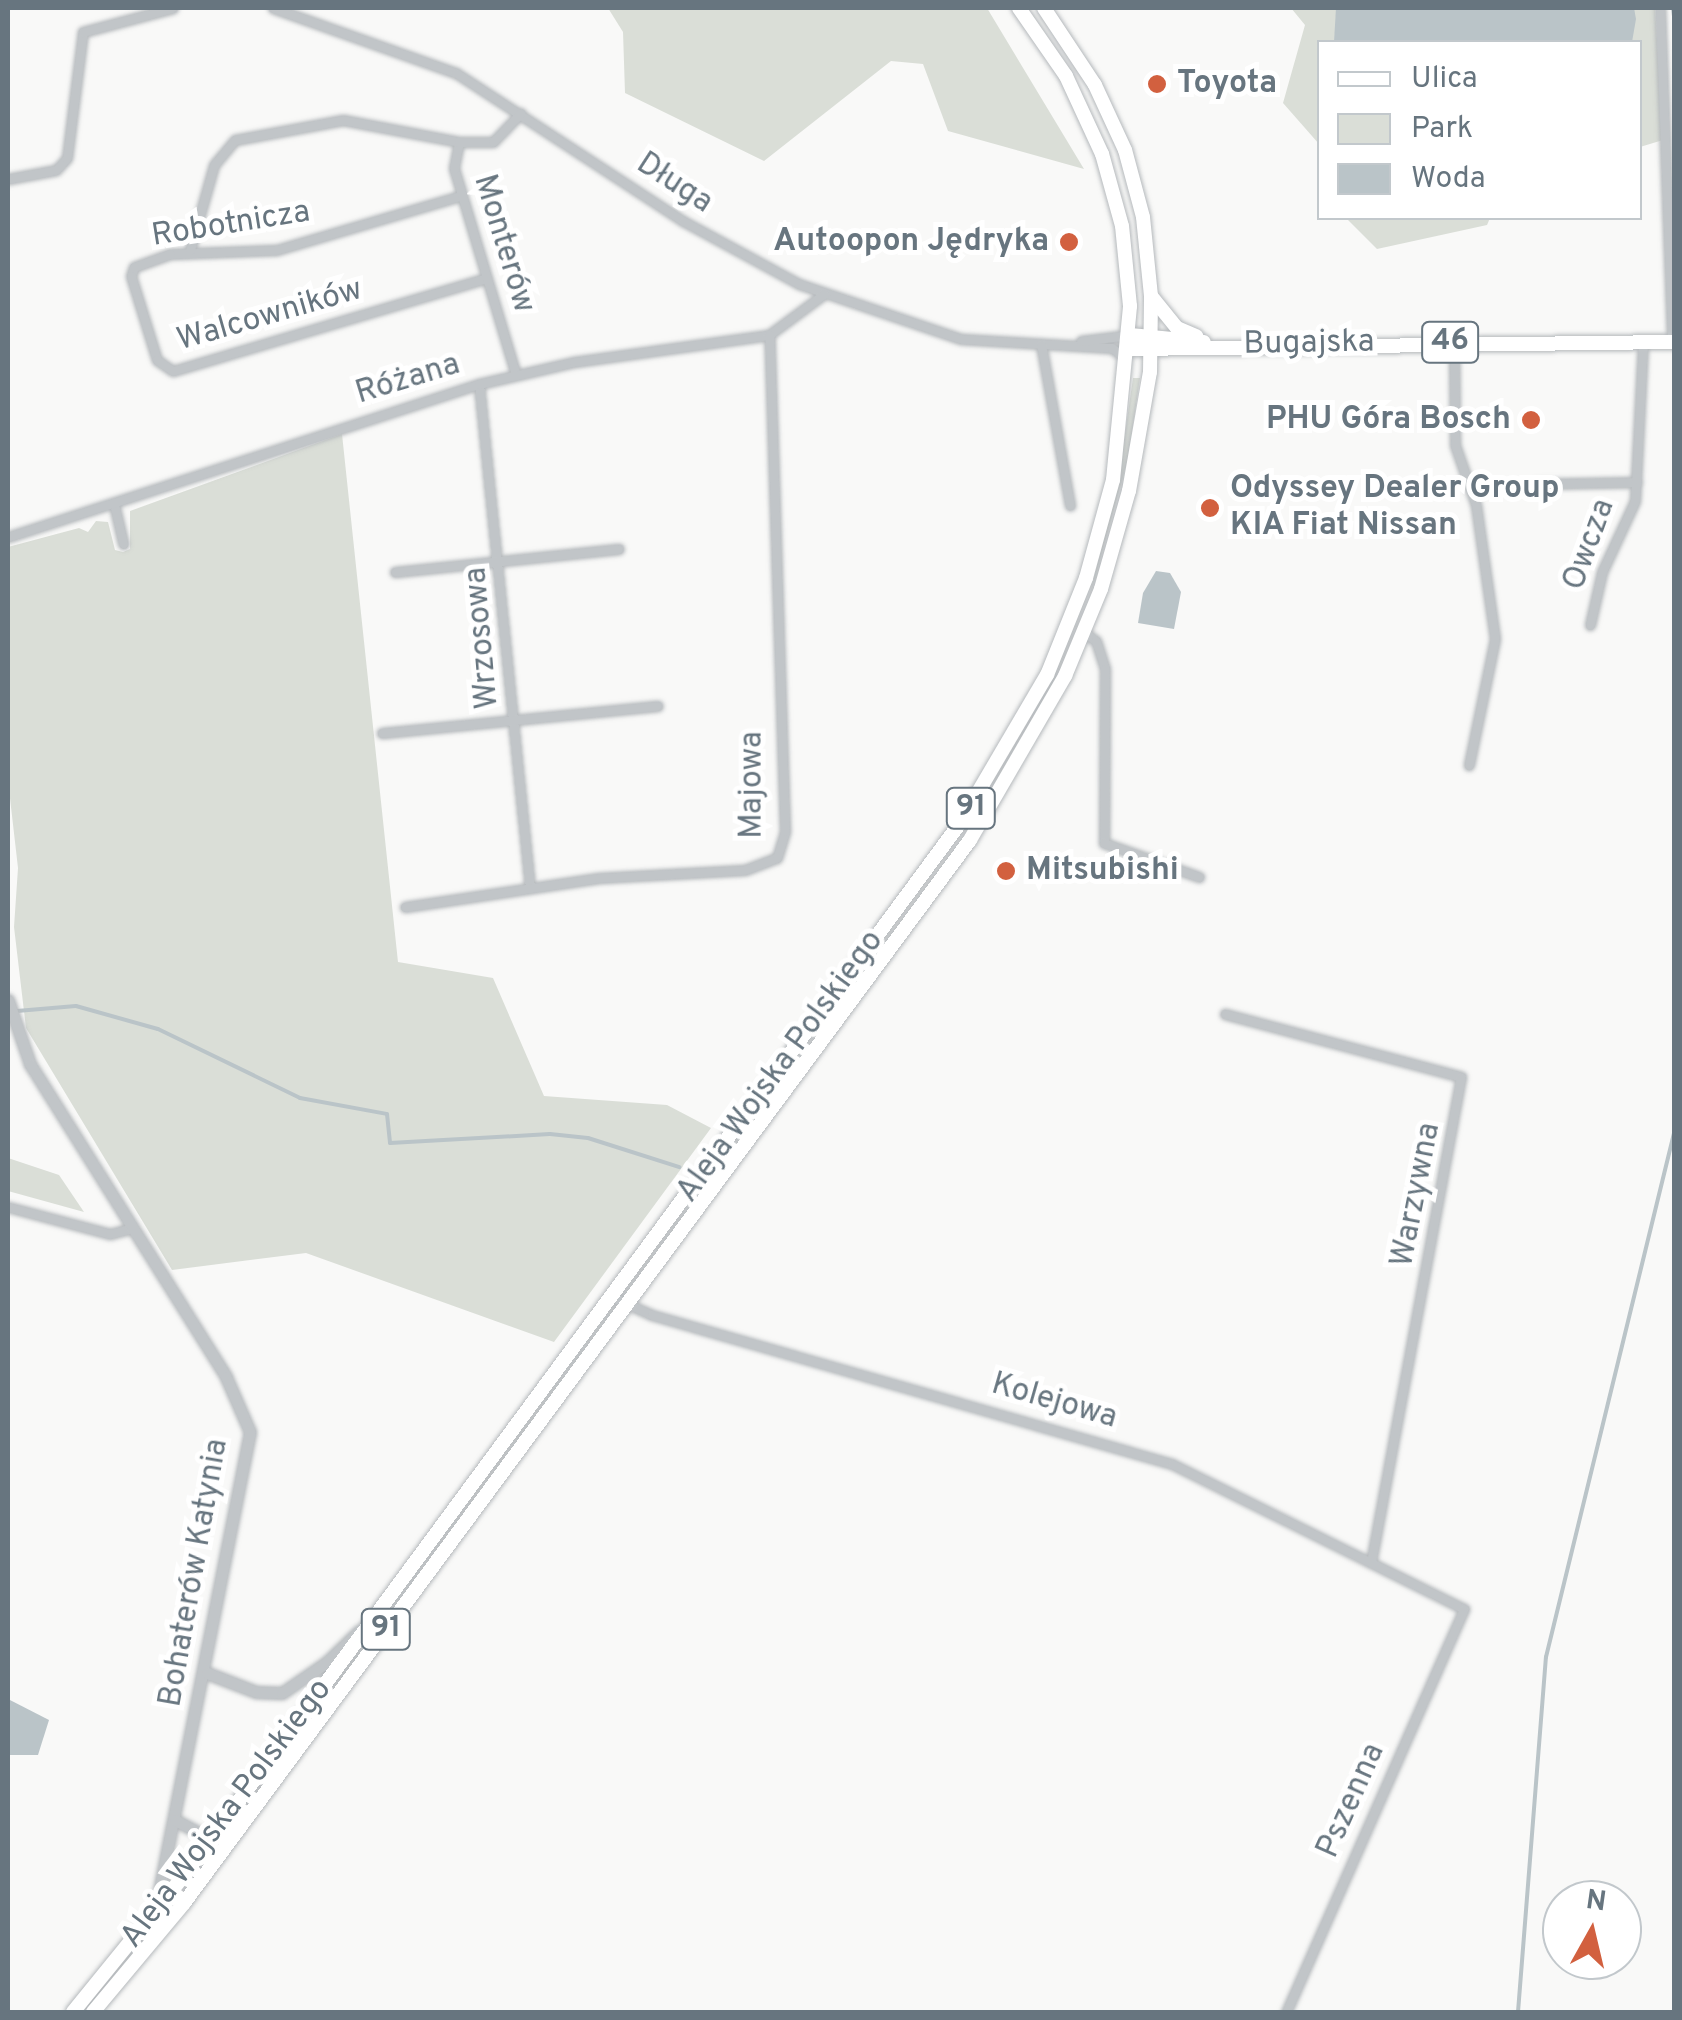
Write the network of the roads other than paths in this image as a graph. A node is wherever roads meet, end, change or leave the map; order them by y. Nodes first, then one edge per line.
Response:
1 (173, 8) edge
2 (273, 8) edge
3 (1019, 8) edge
4 (1044, 8) edge
5 (1660, 8) edge
6 (521, 113) junction
7 (459, 142) junction
8 (8, 179) edge
9 (460, 196) junction
10 (190, 250) junction
11 (131, 276) joint
12 (486, 278) junction
13 (824, 294) junction
14 (1152, 296) junction
15 (769, 335) junction
16 (1454, 342) junction
17 (1643, 342) junction
18 (1674, 342) edge
19 (1068, 343) junction
20 (1151, 343) junction
21 (1041, 344) junction
22 (1225, 345) junction
23 (1130, 349) junction
24 (516, 376) junction
25 (479, 384) junction
26 (1637, 482) junction
27 (1537, 484) dead end
28 (1070, 505) dead end
29 (115, 508) junction
30 (8, 538) edge
31 (122, 544) dead end
32 (619, 548) dead end
33 (502, 560) junction
34 (395, 572) dead end
35 (1590, 625) dead end
36 (1084, 632) junction
37 (658, 706) dead end
38 (515, 719) junction
39 (382, 734) dead end
40 (1469, 766) dead end
41 (1199, 878) dead end
42 (530, 888) junction
43 (405, 907) dead end
44 (8, 1000) edge
45 (1225, 1014) dead end
46 (8, 1207) edge
47 (133, 1228) junction
48 (610, 1296) junction
49 (627, 1304) junction
50 (1370, 1563) junction
51 (382, 1606) junction
52 (1464, 1610) joint
53 (207, 1672) junction
54 (175, 1820) junction
55 (210, 1839) junction
56 (153, 1916) junction
57 (73, 2012) edge
58 (94, 2012) edge
59 (1286, 2012) edge

1 - 8 street
2 - 6 street, Długa
3 - 23 main road, Aleja Wojska Polskiego
4 - 14 main road, Aleja Wojska Polskiego
5 - 18 street
6 - 7 street, Monterów
6 - 13 street, Długa
7 - 9 street, Monterów
7 - 10 street
9 - 10 street, Robotnicza
9 - 12 street, Monterów
10 - 11 street, Robotnicza
11 - 12 street, Walcowników
12 - 24 street, Monterów
13 - 15 street, Różana
13 - 21 street, Długa
14 - 20 main road, Aleja Wojska Polskiego / 91
14 - 22 main road, 46
15 - 24 street, Różana
15 - 42 street, Majowa
16 - 17 main road, Bugajska / 46
16 - 22 main road, Bugajska / 46
16 - 40 street
17 - 18 main road, Bugajska / 46
17 - 26 street, Owcza
19 - 21 street, Długa
19 - 23 street, Długa
19 - 23 street, Długa
20 - 22 main road, Bugajska
20 - 23 main road, Bugajska
20 - 36 main road, Aleja Wojska Polskiego / 91
21 - 28 street
23 - 48 main road, Aleja Wojska Polskiego / 91
24 - 25 street, Różana
25 - 29 street, Różana
25 - 33 street, Wrzosowa
26 - 27 street, Owcza
26 - 35 street, Owcza
29 - 30 street, Różana
29 - 31 street
32 - 33 street
33 - 34 street
33 - 38 street, Wrzosowa
36 - 41 street
36 - 49 main road, Aleja Wojska Polskiego / 91
37 - 38 street
38 - 39 street
38 - 42 street, Wrzosowa
42 - 43 street, Majowa
44 - 47 street, Bohaterów Katynia
45 - 50 street, Warzywna
46 - 47 street
47 - 53 street, Bohaterów Katynia
48 - 49 street, Kolejowa
48 - 51 main road, Aleja Wojska Polskiego / 91
49 - 50 street, Kolejowa
49 - 58 main road, Aleja Wojska Polskiego / 91
50 - 52 street, Kolejowa
51 - 53 street
51 - 55 main road, Aleja Wojska Polskiego / 91
52 - 59 street, Pszenna
53 - 54 street, Bohaterów Katynia
54 - 55 street
54 - 56 street, Bohaterów Katynia
55 - 56 main road, Aleja Wojska Polskiego / 91
56 - 57 main road, Aleja Wojska Polskiego / 91

